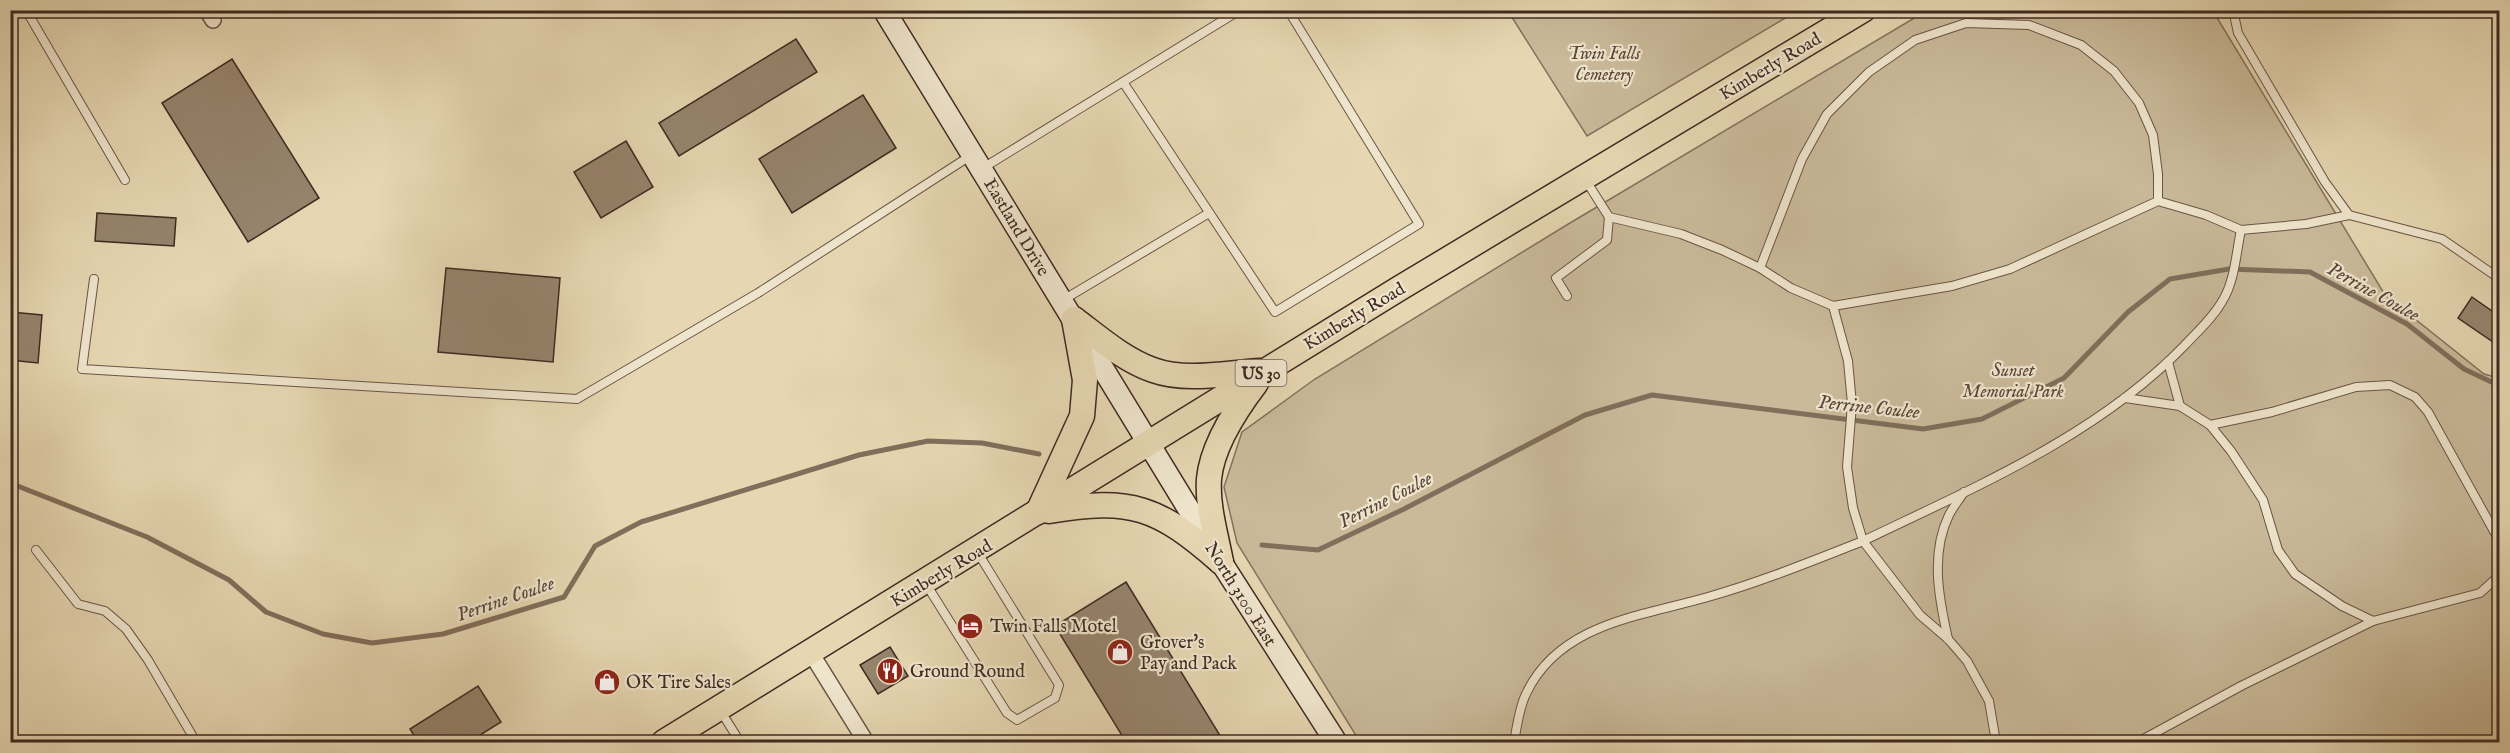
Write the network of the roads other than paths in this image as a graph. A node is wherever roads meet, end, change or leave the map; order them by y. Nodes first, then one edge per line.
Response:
1 (26, 10) edge
2 (884, 10) edge
3 (1239, 10) edge
4 (1288, 10) edge
5 (1863, 10) edge
6 (2232, 10) edge
7 (1123, 82) junction
8 (978, 161) junction
9 (1584, 178) junction
10 (125, 180) dead end
11 (2158, 201) junction
12 (1209, 213) junction
13 (2349, 215) junction
14 (1610, 217) junction
15 (2241, 230) junction
16 (1760, 268) junction
17 (94, 279) dead end
18 (2499, 279) edge
19 (1567, 296) dead end
20 (1833, 306) junction
21 (1068, 310) junction
22 (2168, 362) junction
23 (1266, 370) junction
24 (2125, 398) junction
25 (2180, 406) junction
26 (2210, 425) junction
27 (1150, 444) junction
28 (1965, 492) junction
29 (1038, 512) junction
30 (1863, 541) junction
31 (2499, 542) edge
32 (36, 549) dead end
33 (977, 551) junction
34 (1221, 562) junction
35 (2499, 575) edge
36 (925, 582) junction
37 (2373, 621) junction
38 (1948, 639) junction
39 (811, 653) junction
40 (720, 708) junction
41 (196, 742) edge
42 (664, 742) edge
43 (740, 742) edge
44 (866, 742) edge
45 (1335, 742) edge
46 (1514, 742) edge
47 (1996, 742) edge
48 (2138, 742) edge

1 - 10 lane
2 - 8 main road, Eastland Drive
3 - 7 lane
4 - 12 lane
5 - 9 main road, Kimberly Road / US 30
6 - 13 lane
7 - 8 lane
7 - 12 lane
8 - 17 lane
8 - 21 main road, Eastland Drive
9 - 14 lane
9 - 23 main road, Kimberly Road / US 30
11 - 15 lane
11 - 16 lane
11 - 20 lane
12 - 21 lane
13 - 15 lane
13 - 18 lane
14 - 16 lane
14 - 19 lane
15 - 22 lane
16 - 20 lane
20 - 30 lane
21 - 23 main road
21 - 27 main road, Eastland Drive
21 - 29 main road
22 - 24 lane
22 - 25 lane
23 - 27 main road, Kimberly Road / US 30
23 - 34 main road
24 - 25 lane
24 - 28 lane
25 - 26 lane
26 - 31 lane
26 - 37 lane
27 - 29 main road, Kimberly Road / US 30
27 - 34 main road, North 3100 East
28 - 30 lane
28 - 38 lane
29 - 33 main road, Kimberly Road / US 30
29 - 34 main road
30 - 38 lane
30 - 46 lane
32 - 41 lane
33 - 36 main road, Kimberly Road / US 30
33 - 36 lane
34 - 45 main road, North 3100 East
35 - 37 lane
36 - 39 main road, Kimberly Road / US 30
37 - 48 lane
38 - 47 lane
39 - 40 main road, Kimberly Road / US 30
39 - 44 street
40 - 42 main road, Kimberly Road / US 30
40 - 43 lane

